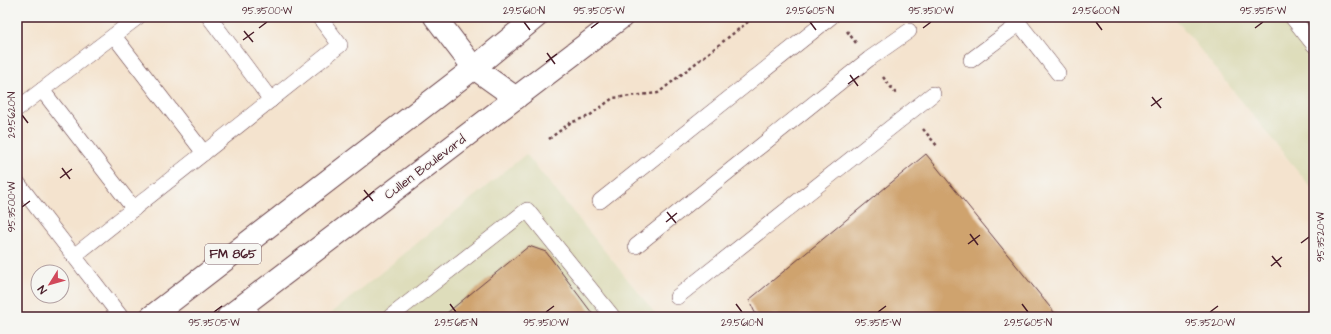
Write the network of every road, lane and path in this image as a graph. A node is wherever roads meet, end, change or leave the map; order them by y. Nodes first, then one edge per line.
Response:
1 (138, 17) edge
2 (209, 17) edge
3 (319, 17) edge
4 (434, 17) edge
5 (536, 17) edge
6 (622, 17) edge
7 (754, 17) edge
8 (832, 17) edge
9 (1292, 17) edge
10 (1017, 20) edge
11 (845, 29) dead end
12 (908, 31) dead end
13 (114, 36) junction
14 (1314, 45) edge
15 (869, 59) junction
16 (971, 60) dead end
17 (474, 68) junction
18 (1058, 73) dead end
19 (42, 90) junction
20 (933, 94) dead end
21 (516, 98) junction
22 (271, 100) junction
23 (17, 109) edge
24 (910, 112) junction
25 (549, 139) dead end
26 (938, 147) dead end
27 (204, 153) junction
28 (17, 182) edge
29 (600, 201) dead end
30 (134, 209) junction
31 (636, 246) dead end
32 (74, 256) junction
33 (677, 297) dead end
34 (242, 313) edge
35 (121, 317) edge
36 (151, 317) edge
37 (390, 317) edge
38 (612, 317) edge

1 - 13 lane
2 - 22 lane
3 - 22 lane
4 - 17 main road
5 - 17 main road, FM 865
6 - 21 main road, Cullen Boulevard
7 - 25 path
8 - 29 lane
9 - 14 lane
10 - 16 lane
10 - 18 lane
11 - 15 path
12 - 15 lane
13 - 19 lane
13 - 27 lane
15 - 24 path
15 - 31 lane
17 - 21 main road
17 - 36 main road, FM 865
19 - 23 lane
19 - 30 lane
20 - 24 lane
21 - 34 main road, Cullen Boulevard
22 - 27 lane
24 - 26 path
24 - 33 lane
27 - 30 lane
28 - 32 lane
30 - 32 lane
32 - 35 lane
37 - 38 lane

